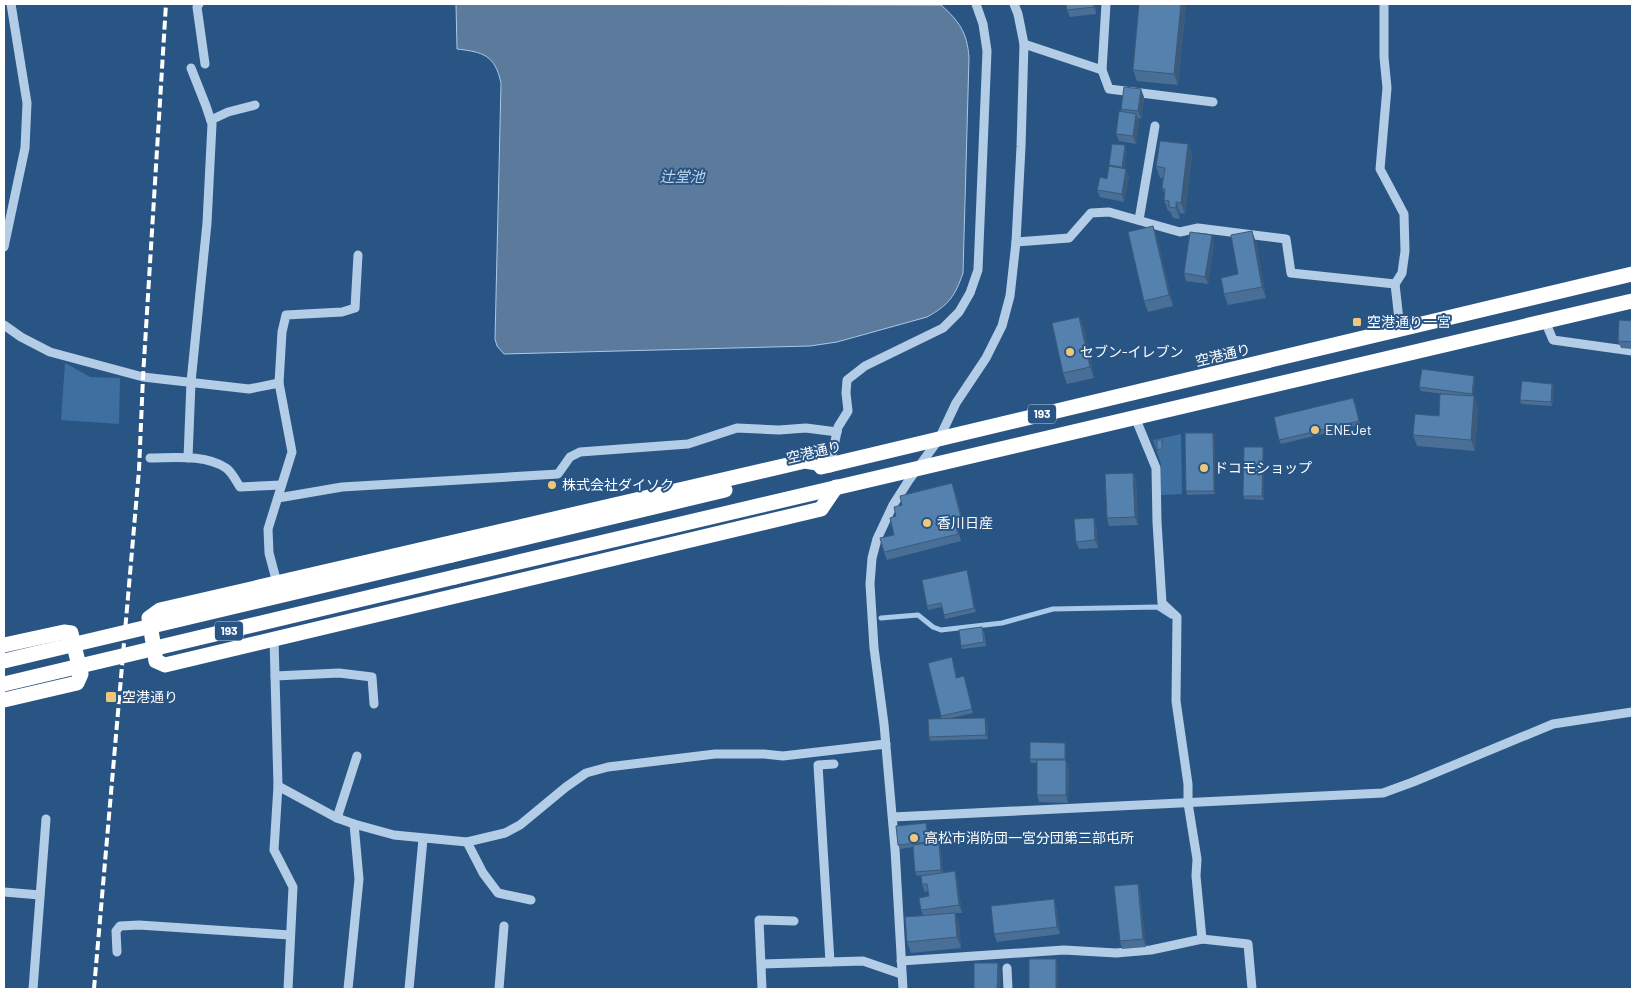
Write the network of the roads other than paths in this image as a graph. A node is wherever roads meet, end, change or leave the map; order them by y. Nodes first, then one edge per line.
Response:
1 (11, 4) edge
2 (198, 4) edge
3 (976, 4) edge
4 (1014, 4) edge
5 (1106, 4) edge
6 (1384, 4) edge
7 (1024, 44) junction
8 (205, 64) dead end
9 (191, 68) dead end
10 (1102, 70) junction
11 (1213, 102) dead end
12 (255, 105) dead end
13 (211, 120) junction
14 (1155, 126) dead end
15 (1139, 220) junction
16 (1016, 242) junction
17 (4, 247) edge
18 (358, 255) dead end
19 (1632, 274) edge
20 (1394, 284) junction
21 (1632, 301) edge
22 (1545, 321) junction
23 (4, 325) edge
24 (1400, 329) junction
25 (1632, 351) edge
26 (191, 382) junction
27 (278, 383) junction
28 (1136, 417) junction
29 (837, 432) junction
30 (939, 439) junction
31 (150, 458) dead end
32 (188, 458) junction
33 (830, 465) junction
34 (918, 469) junction
35 (282, 485) junction
36 (836, 487) junction
37 (278, 498) junction
38 (277, 583) junction
39 (274, 639) junction
40 (4, 645) edge
41 (4, 661) edge
42 (275, 676) junction
43 (4, 684) edge
44 (4, 700) edge
45 (374, 704) dead end
46 (1632, 712) edge
47 (886, 744) junction
48 (357, 756) dead end
49 (834, 764) dead end
50 (278, 786) junction
51 (1188, 803) junction
52 (893, 817) junction
53 (337, 818) junction
54 (46, 819) dead end
55 (354, 824) junction
56 (423, 839) junction
57 (466, 842) junction
58 (4, 892) edge
59 (40, 895) junction
60 (531, 900) dead end
61 (794, 921) dead end
62 (504, 926) dead end
63 (290, 935) junction
64 (1202, 939) junction
65 (117, 952) dead end
66 (901, 961) junction
67 (830, 962) junction
68 (762, 964) junction
69 (1007, 968) dead end
70 (901, 974) junction
71 (33, 989) edge
72 (288, 989) edge
73 (348, 989) edge
74 (409, 989) edge
75 (499, 989) edge
76 (762, 989) edge
77 (903, 989) edge
78 (1008, 989) edge
79 (1252, 989) edge

1 - 17 street
2 - 8 street
3 - 29 street
4 - 7 street
5 - 10 street
6 - 20 street
7 - 10 street
7 - 16 street
9 - 13 street
10 - 11 street
12 - 13 street
13 - 26 street
14 - 15 street
15 - 16 street
15 - 20 street
16 - 30 street
18 - 27 street
19 - 24 highway, 空港通り / 193
20 - 24 street
21 - 22 highway, 193
22 - 25 street
22 - 28 highway, 193
23 - 26 street
24 - 30 highway, 空港通り / 193
26 - 27 street
26 - 32 street
27 - 35 street
28 - 34 highway, 193
28 - 51 street
29 - 33 street
29 - 37 street
30 - 33 highway, 空港通り / 193
30 - 34 street
31 - 32 street
32 - 35 street
33 - 38 highway
33 - 41 highway, 空港通り / 193, bridge
34 - 36 highway, 193
34 - 47 street
35 - 37 street
36 - 39 highway
36 - 43 highway, 193, bridge
37 - 38 street
38 - 39 highway
39 - 42 street
40 - 44 highway
42 - 45 street
42 - 50 street
46 - 51 street
47 - 52 street
47 - 57 street
48 - 53 street
49 - 67 street
50 - 53 street
50 - 63 street
51 - 52 street
51 - 64 street
52 - 66 street
53 - 55 street
54 - 59 street
55 - 56 street
55 - 73 street
56 - 57 street
56 - 74 street
57 - 60 street
58 - 59 street
59 - 71 street
61 - 68 street
62 - 75 street
63 - 65 street
63 - 72 street
64 - 66 street
64 - 79 street
66 - 70 street
67 - 68 street
67 - 70 street
68 - 76 street
69 - 78 street
70 - 77 street

